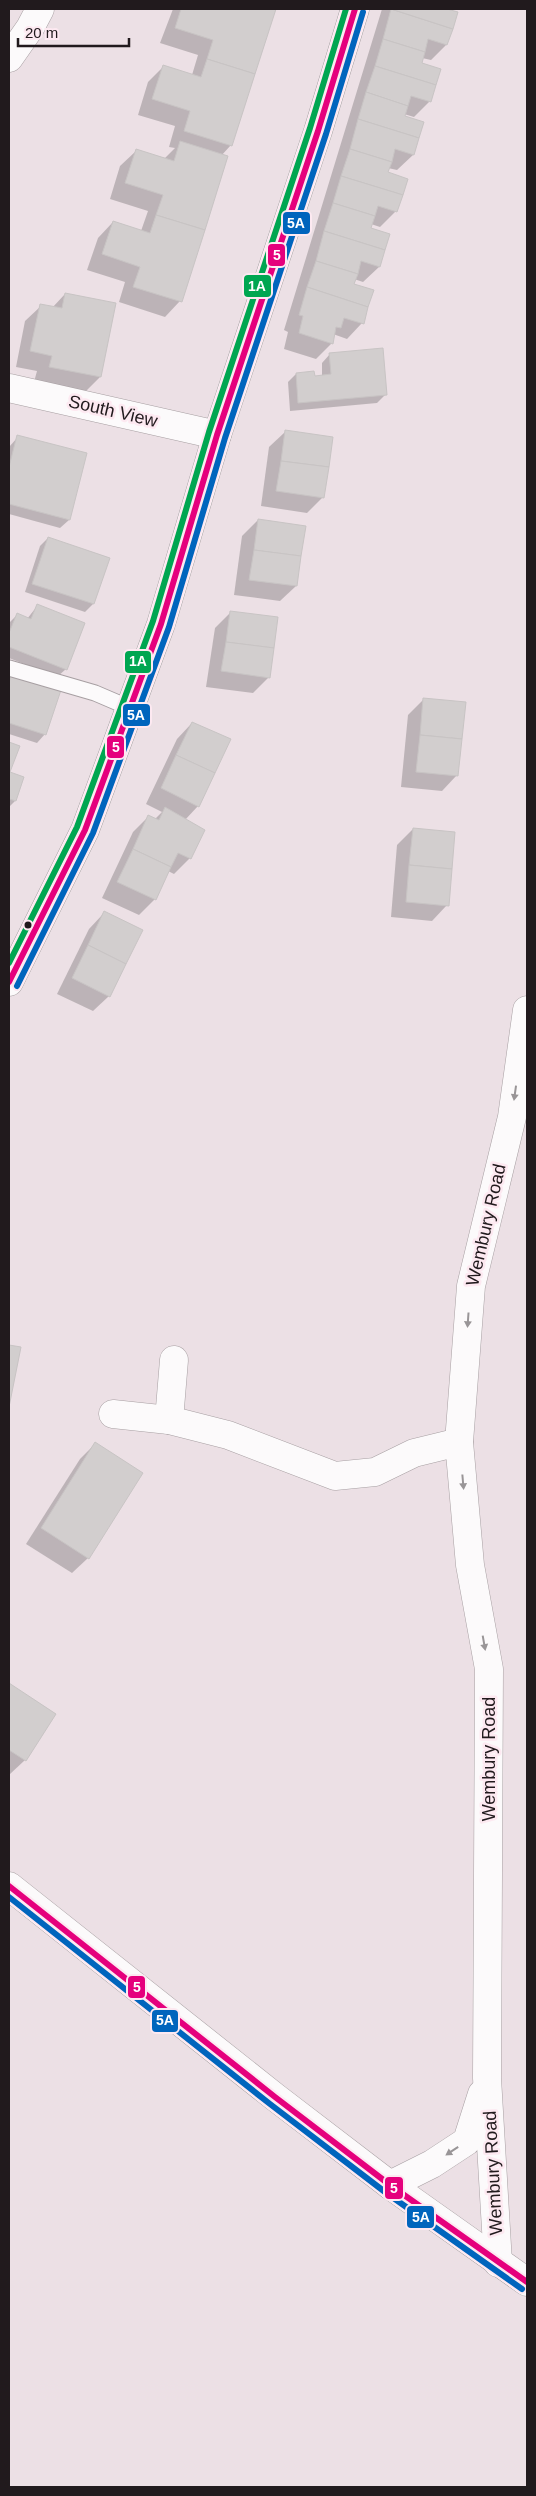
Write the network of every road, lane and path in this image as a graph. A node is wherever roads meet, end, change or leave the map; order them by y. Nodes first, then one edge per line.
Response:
1 (40, 9) edge
2 (355, 9) edge
3 (9, 58) edge
4 (9, 388) edge
5 (217, 435) junction
6 (9, 668) edge
7 (130, 708) junction
8 (9, 982) edge
9 (527, 1010) edge
10 (174, 1360) dead end
11 (113, 1414) dead end
12 (169, 1420) junction
13 (459, 1442) junction
14 (9, 1886) edge
15 (487, 2078) junction
16 (390, 2185) junction
17 (498, 2263) junction
18 (527, 2282) edge

1 - 3 street
2 - 5 street
4 - 5 street, South View
5 - 7 street
6 - 7 lane
7 - 8 street
9 -> 13 street, Wembury Road
10 - 12 street
11 - 12 street
12 - 13 street
13 -> 15 street, Wembury Road
14 - 16 street
15 -> 16 street, Wembury Road
15 - 17 street, Wembury Road
16 - 17 street
17 - 18 street

